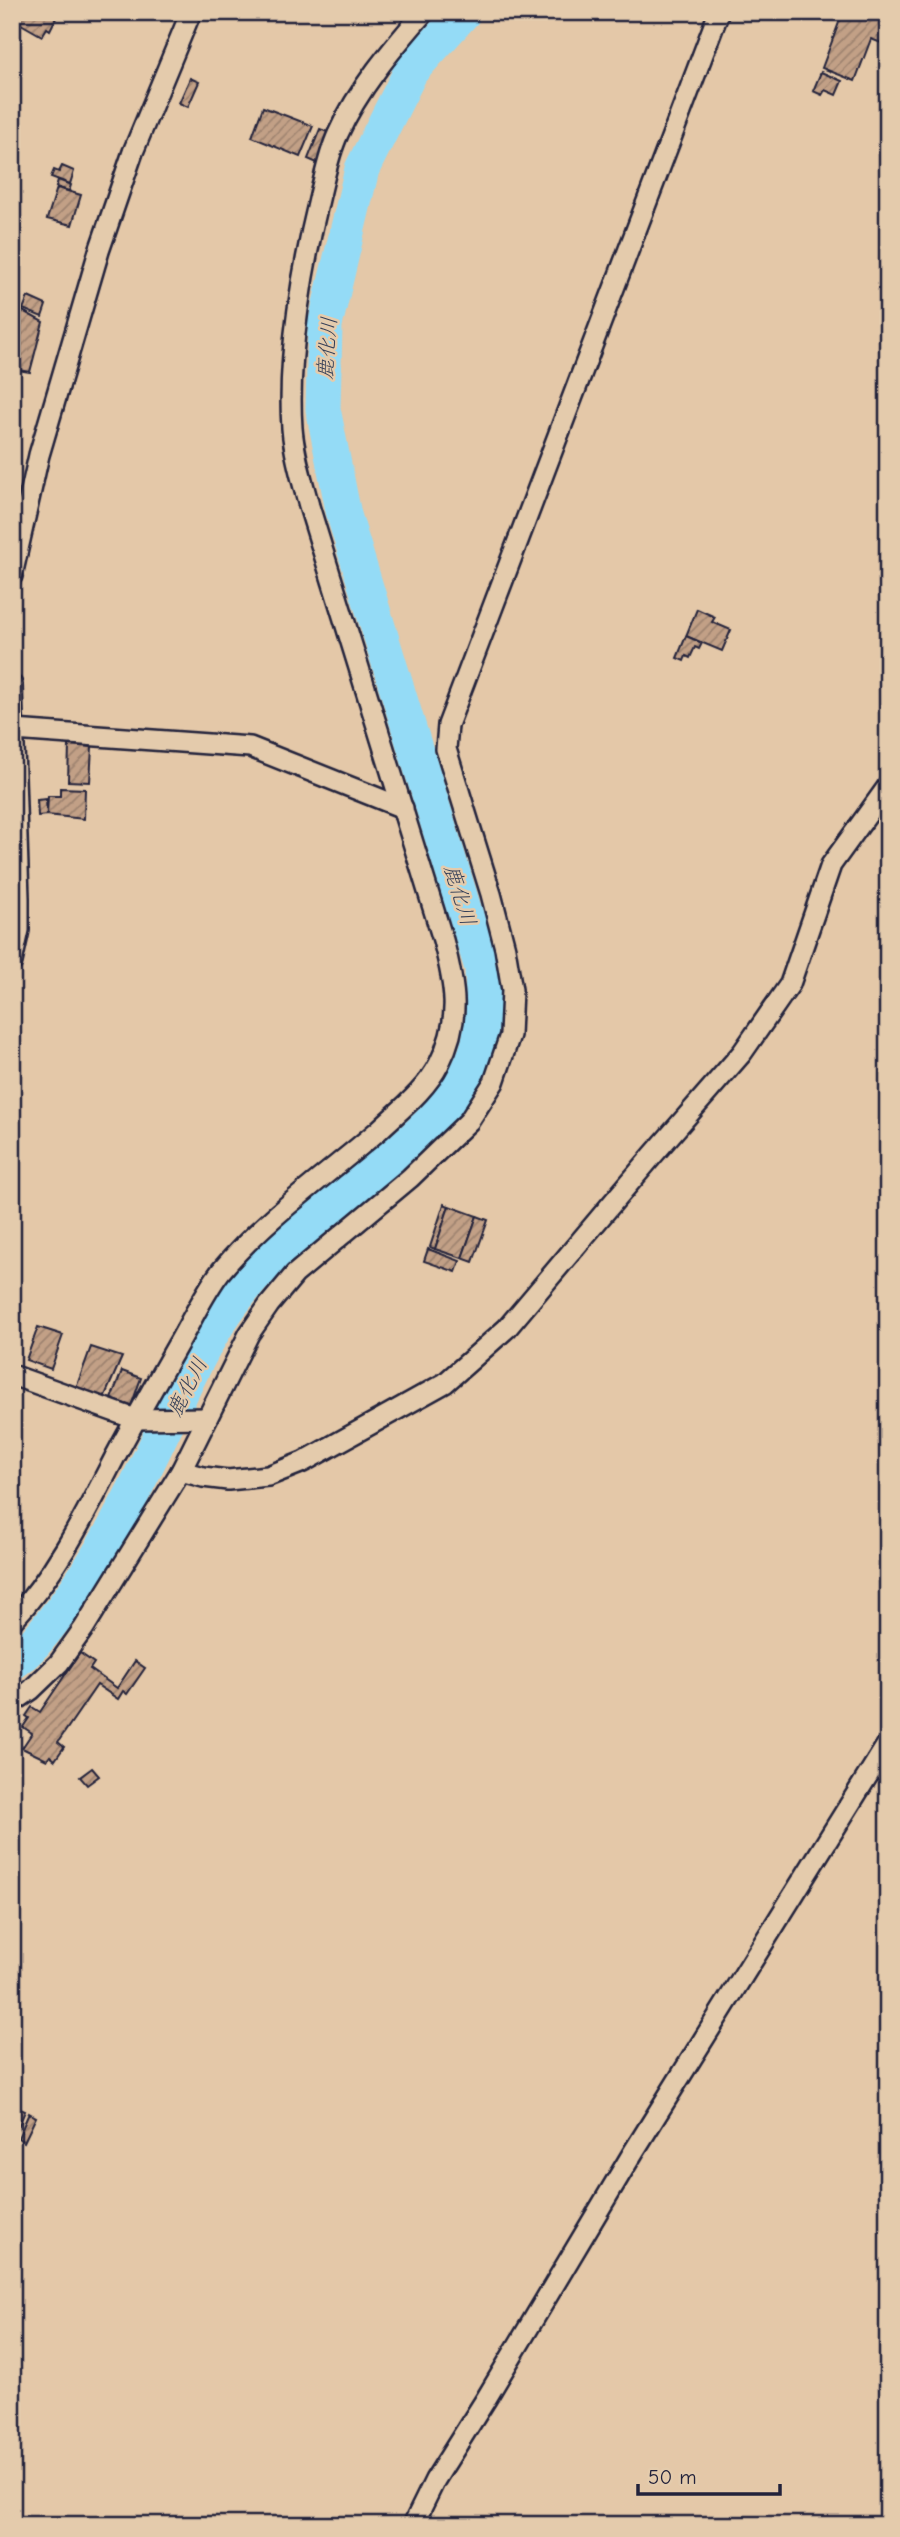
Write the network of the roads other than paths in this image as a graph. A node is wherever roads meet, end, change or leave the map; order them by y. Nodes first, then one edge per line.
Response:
1 (191, 12) edge
2 (424, 12) edge
3 (719, 12) edge
4 (12, 576) edge
5 (12, 685) edge
6 (14, 730) junction
7 (888, 786) edge
8 (402, 808) junction
9 (16, 896) edge
10 (12, 962) edge
11 (12, 1376) edge
12 (135, 1419) junction
13 (203, 1419) junction
14 (181, 1471) junction
15 (12, 1621) edge
16 (12, 1703) edge
17 (888, 1743) edge
18 (414, 2525) edge

1 - 4 street
2 - 8 street
3 - 13 street
5 - 6 street
6 - 8 street
6 - 9 street
7 - 14 street
8 - 12 street
9 - 10 street
11 - 12 street
12 - 13 street
12 - 15 street
13 - 14 street
14 - 16 street
17 - 18 street

